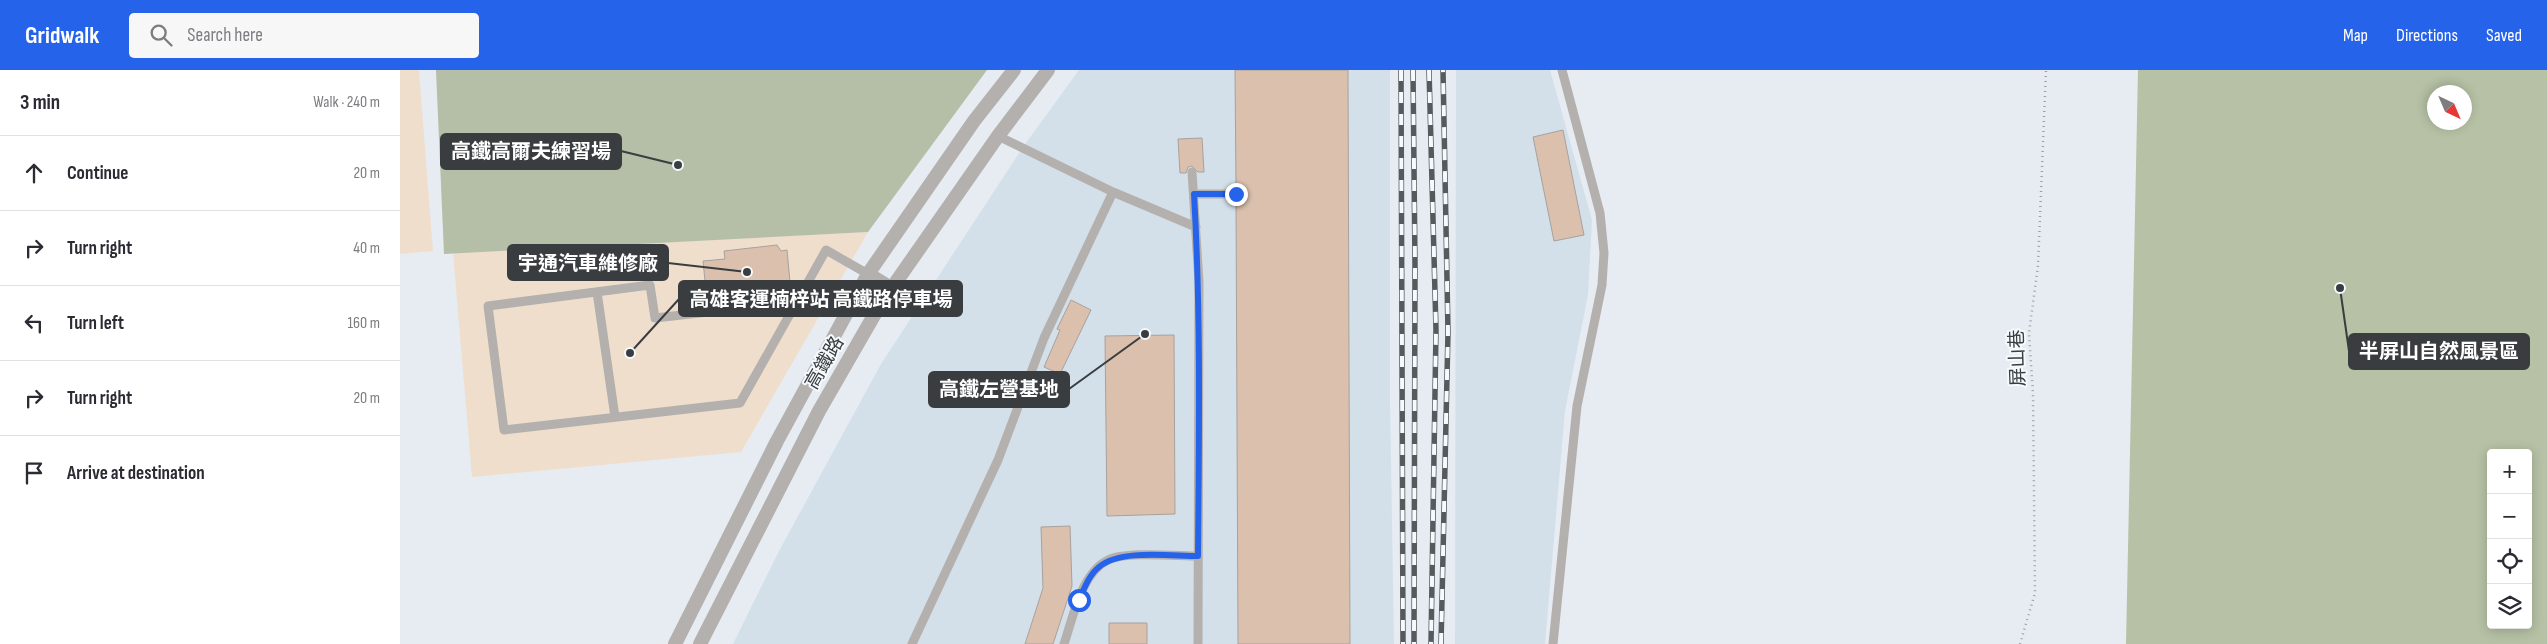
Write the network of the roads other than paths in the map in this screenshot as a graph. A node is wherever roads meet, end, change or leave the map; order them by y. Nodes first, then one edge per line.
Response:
1 (1014, 70) edge
2 (1048, 70) edge
3 (1562, 70) edge
4 (998, 136) junction
5 (1192, 172) dead end
6 (1114, 192) junction
7 (1194, 194) junction
8 (1236, 194) dead end
9 (1196, 227) junction
10 (868, 274) junction
11 (890, 288) junction
12 (597, 292) junction
13 (797, 302) junction
14 (615, 417) junction
15 (1198, 556) junction
16 (675, 644) edge
17 (700, 644) edge
18 (912, 644) edge
19 (1064, 644) edge
20 (1198, 644) edge
21 (1206, 644) edge
22 (1553, 644) edge

1 - 10 street, 高鐵路
2 - 4 street, 高鐵路
3 - 22 lane
4 - 6 lane
4 - 11 street, 高鐵路
5 - 7 lane
6 - 9 lane
6 - 18 lane
7 - 8 lane
7 - 9 lane
9 - 15 lane
10 - 11 street
10 - 13 lane
10 - 16 street, 高鐵路
11 - 17 street, 高鐵路
12 - 13 lane
12 - 14 lane
12 - 14 lane
13 - 14 lane
15 - 19 lane
15 - 20 lane
20 - 21 lane

